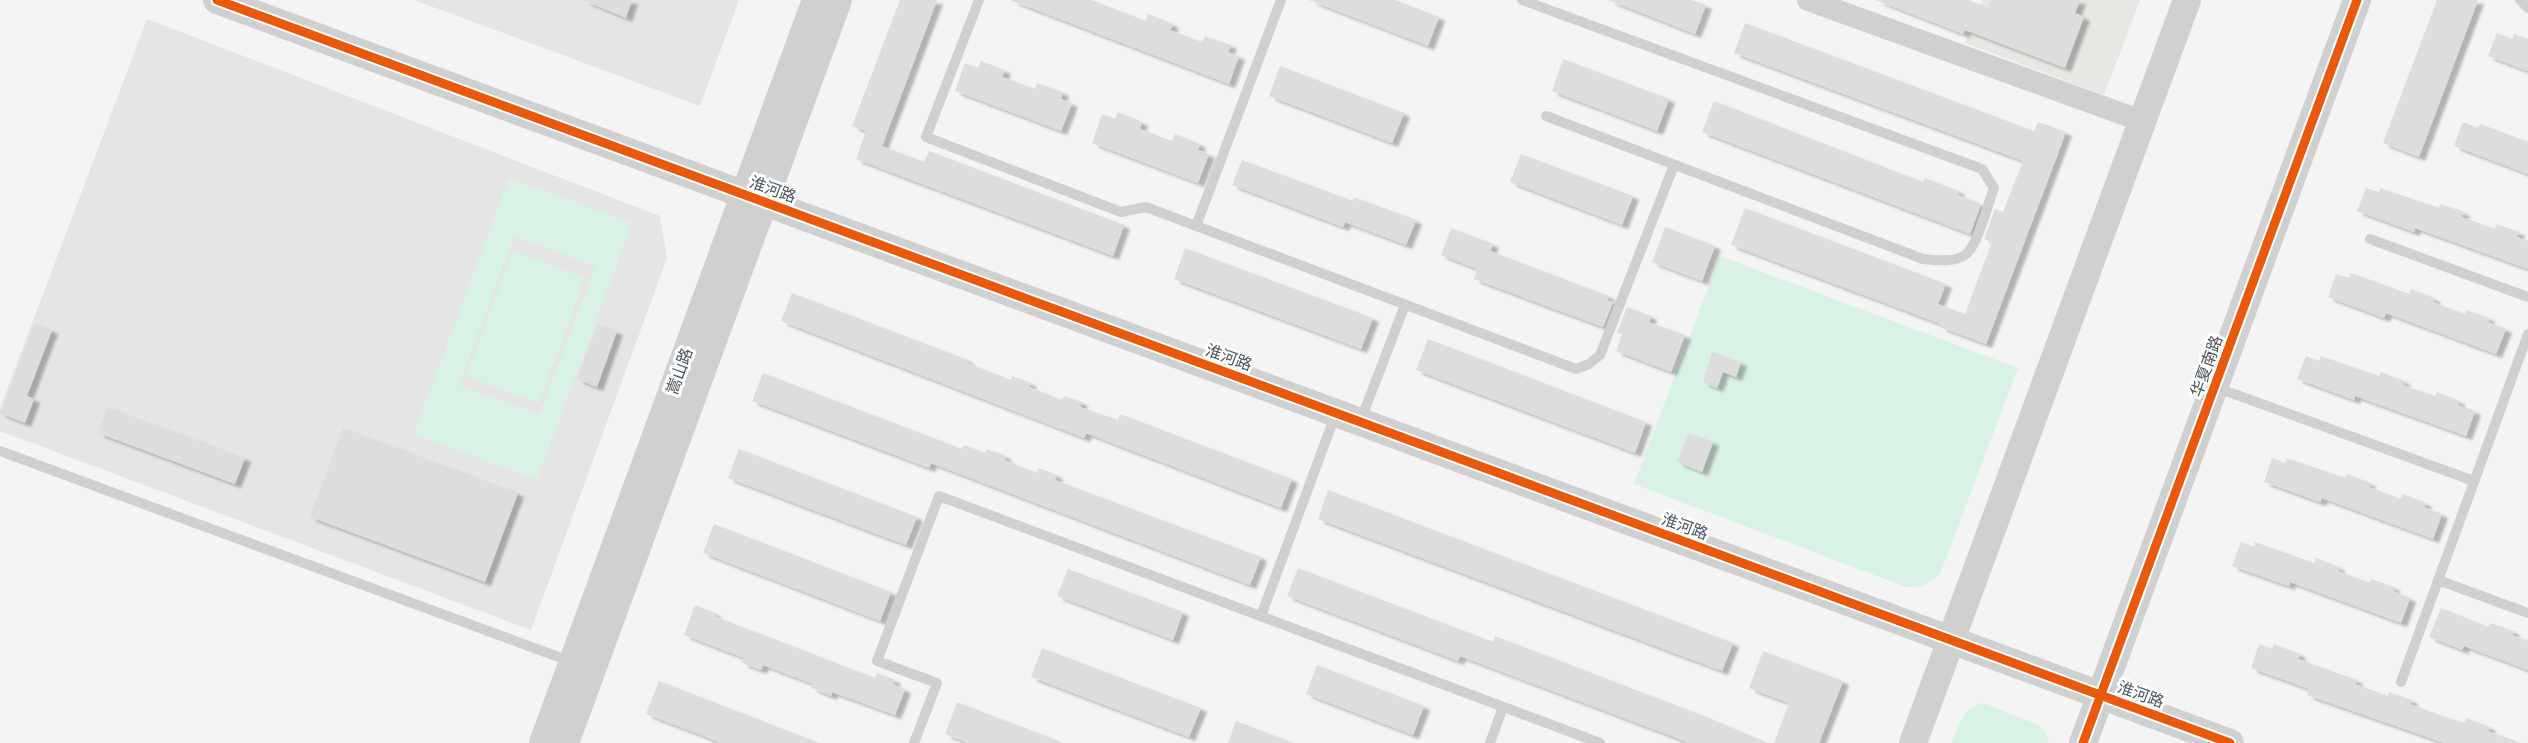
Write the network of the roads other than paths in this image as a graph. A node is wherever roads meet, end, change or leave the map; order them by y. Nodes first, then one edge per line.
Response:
1 (217, 0) edge
2 (816, 0) edge
3 (838, 0) edge
4 (979, 0) edge
5 (1281, 0) edge
6 (1522, 0) edge
7 (1808, 0) edge
8 (2187, 0) edge
9 (2357, 0) edge
10 (2520, 0) edge
11 (2528, 8) edge
12 (1546, 116) dead end
13 (2142, 121) junction
14 (1674, 165) junction
15 (754, 198) junction
16 (1196, 226) junction
17 (2370, 239) dead end
18 (2528, 297) edge
19 (1405, 305) junction
20 (2528, 334) edge
21 (2215, 386) junction
22 (1348, 418) junction
23 (0, 451) edge
24 (2474, 481) junction
25 (2438, 580) junction
26 (2528, 613) edge
27 (1261, 616) junction
28 (1951, 640) junction
29 (572, 663) junction
30 (2401, 682) dead end
31 (2101, 695) junction
32 (1503, 707) junction
33 (566, 741) edge
34 (914, 743) edge
35 (1490, 743) edge
36 (1600, 743) edge
37 (1913, 743) edge
38 (2083, 743) edge
39 (2230, 743) edge

1 - 15 street, 淮河路
2 - 15 street, 嵩山路
3 - 15 street, 嵩山路
4 - 16 lane
5 - 16 lane
6 - 14 lane
7 - 13 street
8 - 13 street
9 - 21 street, 华夏南路
10 - 11 lane
12 - 14 lane
13 - 28 street
14 - 19 lane
15 - 22 street, 淮河路
15 - 29 street, 嵩山路
15 - 33 street, 嵩山路
16 - 19 lane
17 - 18 lane
19 - 22 lane
20 - 24 lane
21 - 24 lane
21 - 31 street, 华夏南路
22 - 27 lane
22 - 28 street, 淮河路
23 - 29 lane
24 - 25 lane
25 - 26 lane
25 - 30 lane
27 - 32 lane
27 - 34 lane
28 - 31 street, 淮河路
28 - 37 street
29 - 33 street, 嵩山路
31 - 38 street, 华夏南路
31 - 39 street, 淮河路
32 - 35 lane
32 - 36 lane

